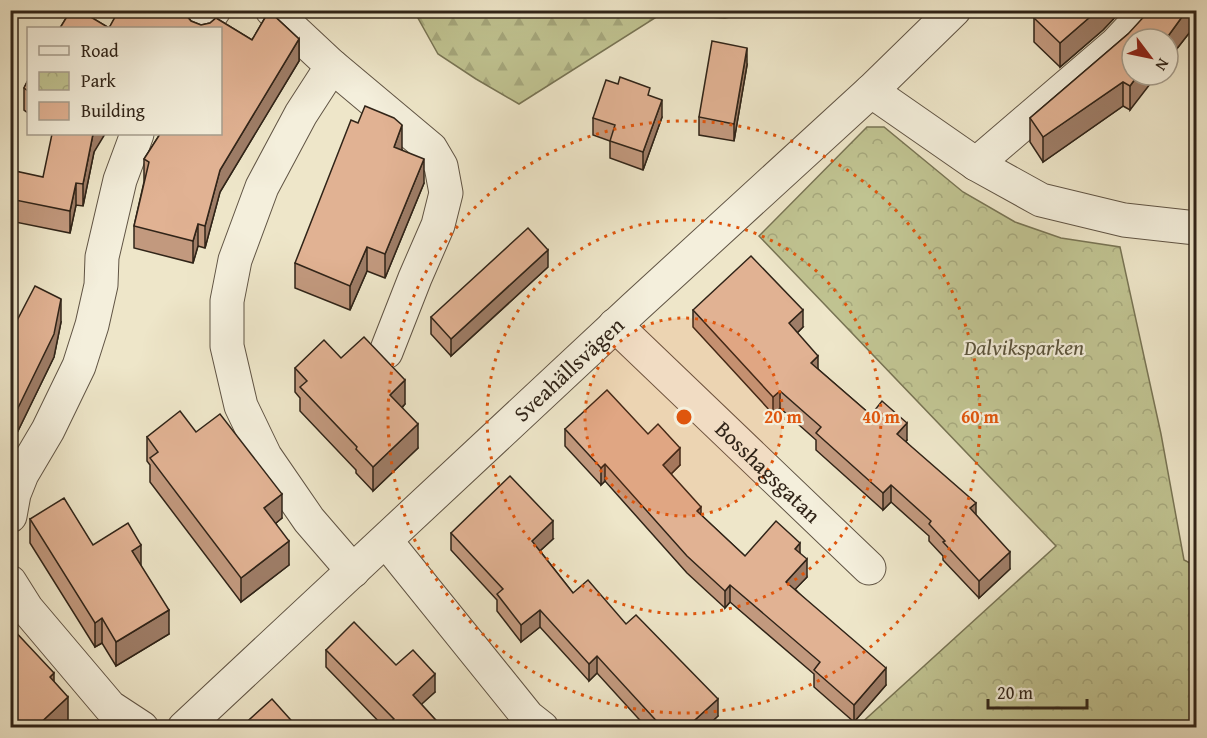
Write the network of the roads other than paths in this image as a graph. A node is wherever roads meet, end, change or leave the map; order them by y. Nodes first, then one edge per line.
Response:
1 (214, 10) edge
2 (272, 10) edge
3 (954, 10) edge
4 (1148, 10) edge
5 (203, 27) edge
6 (332, 66) junction
7 (871, 92) junction
8 (138, 135) edge
9 (976, 164) junction
10 (1197, 228) edge
11 (615, 326) junction
12 (386, 352) dead end
13 (10, 516) edge
14 (386, 541) junction
15 (869, 568) dead end
16 (353, 571) junction
17 (10, 582) edge
18 (142, 728) edge
19 (184, 728) edge
20 (542, 728) edge

1 - 5 street
2 - 6 street
3 - 7 street, Sveahällsvägen
4 - 9 street
6 - 12 street
6 - 16 street
7 - 9 street
7 - 11 street, Sveahällsvägen
8 - 13 street
9 - 10 street
11 - 14 street, Sveahällsvägen
11 - 15 street, Bosshagsgatan
14 - 16 street, Sveahällsvägen
14 - 20 street
16 - 19 street, Sveahällsvägen
17 - 18 street

